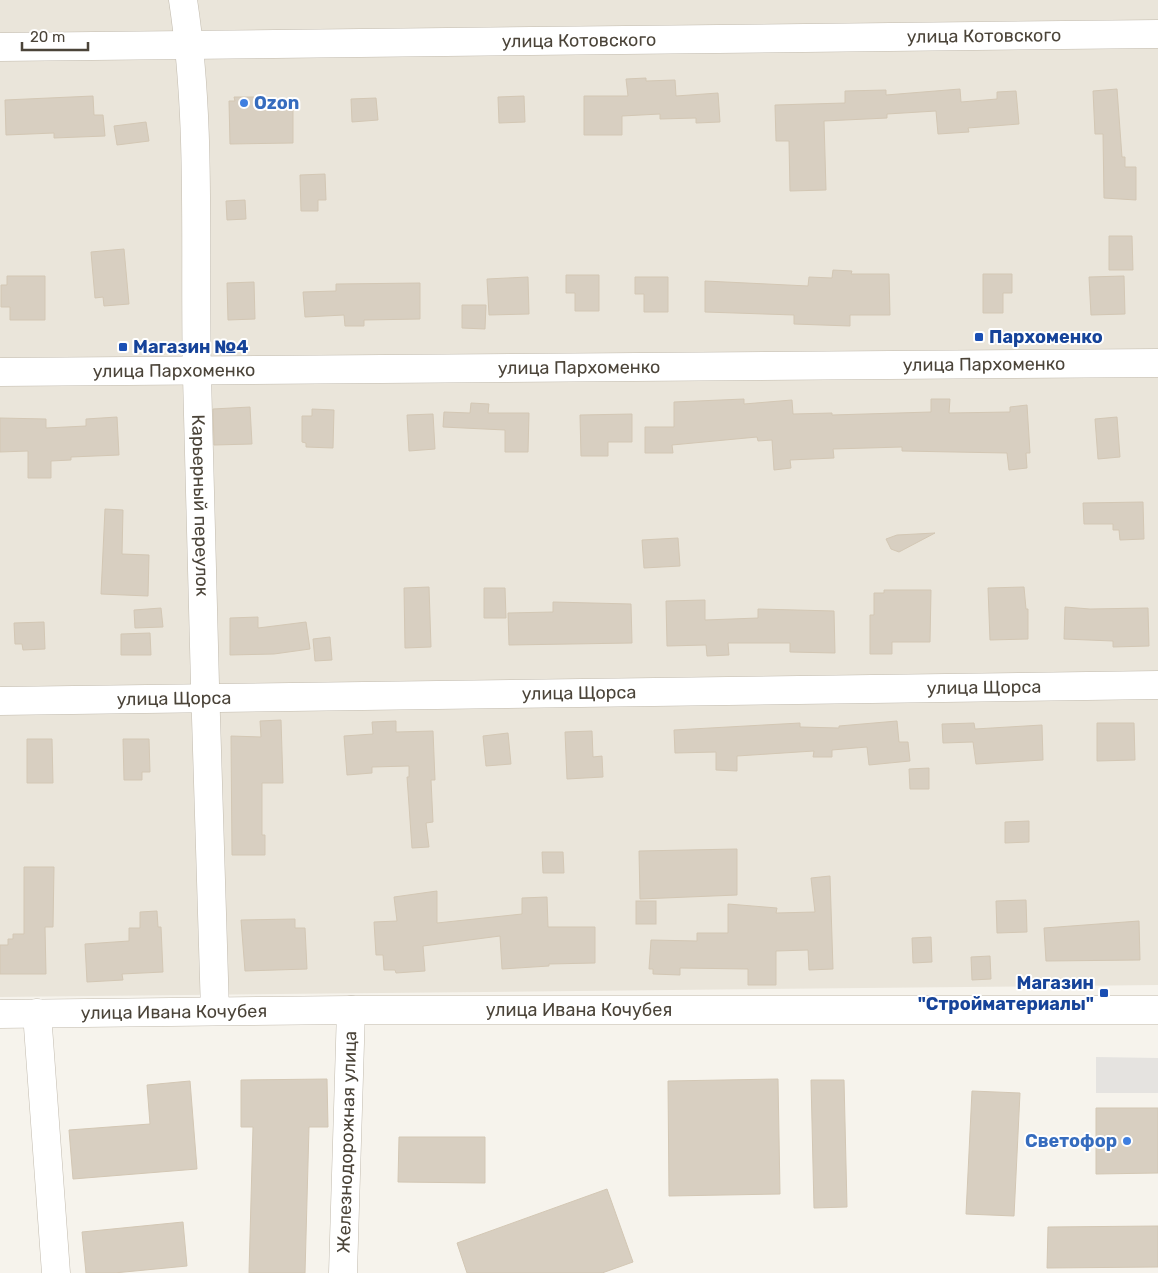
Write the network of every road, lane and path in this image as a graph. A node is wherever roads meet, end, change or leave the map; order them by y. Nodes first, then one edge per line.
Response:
1 (182, 0) edge
2 (1158, 34) edge
3 (189, 45) junction
4 (0, 47) edge
5 (1158, 363) edge
6 (0, 372) edge
7 (197, 372) junction
8 (1158, 684) edge
9 (206, 699) junction
10 (0, 701) edge
11 (352, 1010) junction
12 (1158, 1010) edge
13 (215, 1011) junction
14 (37, 1013) junction
15 (0, 1014) edge
16 (56, 1273) edge
17 (343, 1273) edge

1 - 3 street, Карьерный переулок
2 - 3 street, улица Котовского
3 - 4 street, улица Котовского
3 - 7 street, Карьерный переулок
5 - 7 street, улица Пархоменко
6 - 7 street, улица Пархоменко
7 - 9 street, Карьерный переулок
8 - 9 street, улица Щорса
9 - 10 street, улица Щорса
9 - 13 street, Карьерный переулок
11 - 12 street, улица Ивана Кочубея
11 - 13 street, улица Ивана Кочубея
11 - 17 street, Железнодорожная улица
13 - 14 street, улица Ивана Кочубея
14 - 15 street, улица Ивана Кочубея
14 - 16 street

